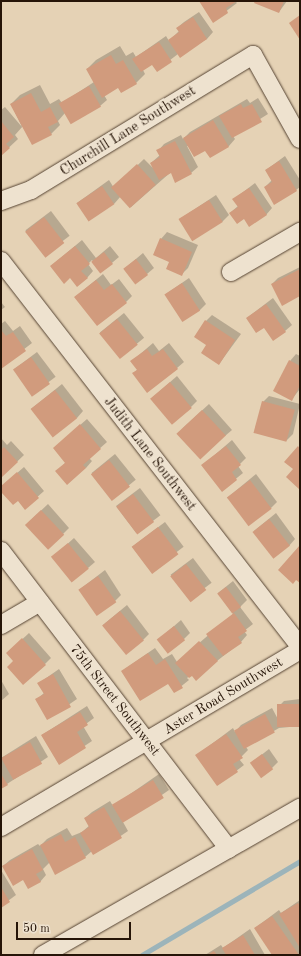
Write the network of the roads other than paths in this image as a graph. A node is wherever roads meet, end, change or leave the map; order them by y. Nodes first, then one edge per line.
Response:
1 (300, 139) edge
2 (1, 201) edge
3 (300, 232) edge
4 (1, 261) edge
5 (231, 272) dead end
6 (1, 551) edge
7 (40, 602) junction
8 (1, 625) edge
9 (300, 648) edge
10 (147, 741) junction
11 (300, 808) edge
12 (1, 827) edge
13 (229, 849) junction
14 (43, 955) edge

1 - 2 street, Churchill Lane Southwest
3 - 5 street
4 - 9 street, Judith Lane Southwest
6 - 7 street, 75th Street Southwest
7 - 8 street
7 - 10 street, 75th Street Southwest
9 - 10 street, Aster Road Southwest
10 - 12 street, Aster Road Southwest
10 - 13 street, 75th Street Southwest
11 - 13 street
13 - 14 street

